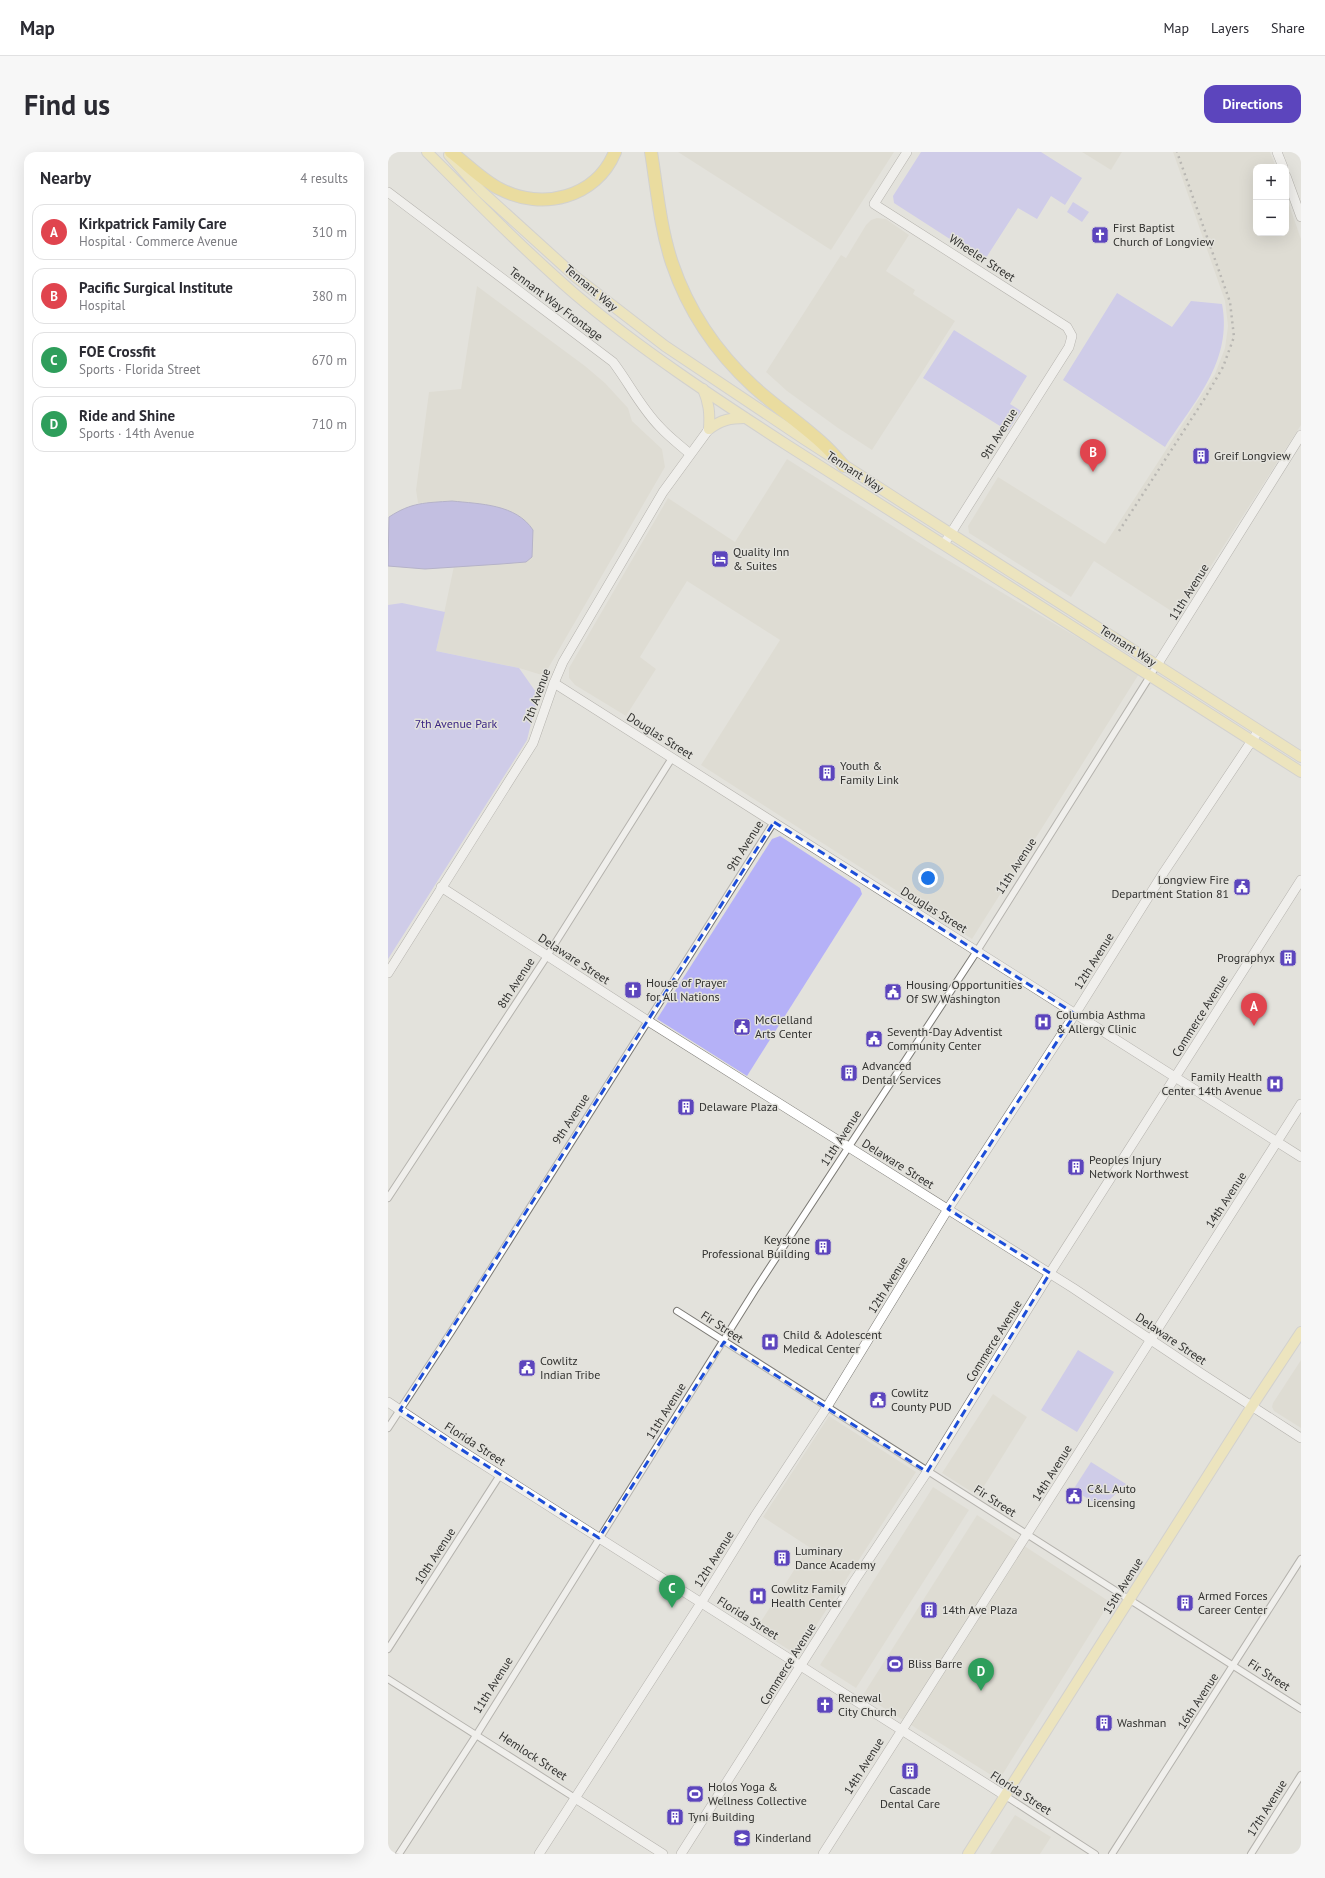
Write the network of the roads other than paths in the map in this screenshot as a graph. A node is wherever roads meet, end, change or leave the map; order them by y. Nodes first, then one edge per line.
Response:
1 (427, 152) edge
2 (446, 152) edge
3 (451, 152) edge
4 (615, 152) edge
5 (651, 152) edge
6 (907, 152) edge
7 (1277, 152) edge
8 (1282, 164) edge
9 (1289, 184) edge
10 (388, 192) edge
11 (1301, 218) edge
12 (1072, 336) joint
13 (702, 389) junction
14 (745, 418) junction
15 (709, 428) junction
16 (1301, 434) edge
17 (690, 454) junction
18 (844, 466) junction
19 (950, 533) junction
20 (944, 544) junction
21 (1157, 665) junction
22 (1150, 676) junction
23 (554, 683) junction
24 (1259, 730) junction
25 (1252, 740) junction
26 (1301, 757) edge
27 (672, 758) junction
28 (1301, 772) edge
29 (774, 822) junction
30 (1301, 880) edge
31 (441, 887) junction
32 (977, 951) junction
33 (547, 956) junction
34 (388, 972) edge
35 (1076, 1014) junction
36 (648, 1021) junction
37 (1176, 1077) junction
38 (1301, 1104) edge
39 (1277, 1142) junction
40 (849, 1148) junction
41 (1301, 1157) edge
42 (388, 1198) edge
43 (948, 1209) junction
44 (1050, 1273) junction
45 (677, 1311) dead end
46 (1301, 1332) edge
47 (1150, 1340) junction
48 (724, 1342) junction
49 (388, 1402) edge
50 (1252, 1406) junction
51 (828, 1407) junction
52 (400, 1410) junction
53 (388, 1428) edge
54 (1301, 1438) edge
55 (927, 1472) junction
56 (500, 1475) junction
57 (1027, 1536) junction
58 (600, 1538) junction
59 (1301, 1559) edge
60 (1130, 1600) junction
61 (701, 1603) junction
62 (388, 1649) edge
63 (802, 1666) junction
64 (1234, 1666) junction
65 (388, 1679) edge
66 (1301, 1709) edge
67 (901, 1730) junction
68 (477, 1734) junction
69 (1301, 1774) edge
70 (1004, 1795) junction
71 (575, 1798) junction
72 (399, 1854) edge
73 (540, 1854) edge
74 (664, 1854) edge
75 (681, 1854) edge
76 (823, 1854) edge
77 (968, 1854) edge
78 (1095, 1854) edge
79 (1112, 1854) edge
80 (1251, 1854) edge

1 - 13 main road, Tennant Way
2 - 18 main road, Tennant Way
3 - 4 highway
5 - 18 highway
6 - 12 street, Wheeler Street
7 - 8 street
9 - 11 street
10 - 17 street, Tennant Way Frontage
12 - 19 street, 9th Avenue
13 - 14 main road, Tennant Way
13 - 15 main road
14 - 15 main road
14 - 20 main road, Tennant Way
15 - 17 street, 7th Avenue
16 - 21 street, 11th Avenue
17 - 23 street, 7th Avenue
18 - 19 main road, Tennant Way
19 - 20 street, 9th Avenue
19 - 21 main road, Tennant Way
20 - 22 main road, Tennant Way
21 - 22 street, 11th Avenue
21 - 24 main road, Tennant Way
22 - 25 main road, Tennant Way
22 - 32 street, 11th Avenue
23 - 27 street, Douglas Street
23 - 31 street, 7th Avenue
24 - 25 street, 12th Avenue
24 - 26 main road, Tennant Way
25 - 28 main road, Tennant Way
25 - 35 street, 12th Avenue
27 - 29 street, Douglas Street
27 - 33 street, 8th Avenue
29 - 32 street, Douglas Street
29 - 36 street, 9th Avenue
30 - 37 street, Commerce Avenue
31 - 33 street, Delaware Street
31 - 34 street, 7th Avenue
32 - 35 street, Douglas Street
32 - 40 street, 11th Avenue
33 - 36 street, Delaware Street
33 - 42 street, 8th Avenue
35 - 37 street, Douglas Street
35 - 43 street, 12th Avenue
36 - 40 street, Delaware Street
36 - 52 street, 9th Avenue
37 - 39 street, Douglas Street
37 - 44 street, Commerce Avenue
38 - 39 street, 14th Avenue
39 - 41 street, Douglas Street
39 - 47 street, 14th Avenue
40 - 43 street, Delaware Street
40 - 48 street, 11th Avenue
43 - 44 street, Delaware Street
43 - 51 street, 12th Avenue
44 - 47 street, Delaware Street
44 - 55 street, Commerce Avenue
45 - 48 street, Fir Street
46 - 50 main road, 15th Avenue
47 - 50 street, Delaware Street
47 - 57 street, 14th Avenue
48 - 51 street, Fir Street
48 - 58 street, 11th Avenue
49 - 52 street, Florida Street
50 - 54 street, Delaware Street
50 - 60 main road, 15th Avenue
51 - 55 street, Fir Street
51 - 61 street, 12th Avenue
52 - 53 street, 9th Avenue
52 - 56 street, Florida Street
55 - 57 street, Fir Street
55 - 63 street, Commerce Avenue
56 - 58 street, Florida Street
56 - 62 street, 10th Avenue
57 - 60 street, Fir Street
57 - 67 street, 14th Avenue
58 - 61 street, Florida Street
58 - 68 street, 11th Avenue
59 - 64 street, 16th Avenue
60 - 64 street, Fir Street
60 - 70 main road, 15th Avenue
61 - 63 street, Florida Street
61 - 71 street, 12th Avenue
63 - 67 street, Florida Street
63 - 75 street, Commerce Avenue
64 - 66 street, Fir Street
64 - 79 street, 16th Avenue
65 - 68 street, Hemlock Street
67 - 70 street, Florida Street
67 - 76 street, 14th Avenue
68 - 71 street, Hemlock Street
68 - 72 street, 11th Avenue
69 - 80 street, 17th Avenue
70 - 77 main road, 15th Avenue
70 - 78 street, Florida Street
71 - 73 street, 12th Avenue
71 - 74 street, Hemlock Street

